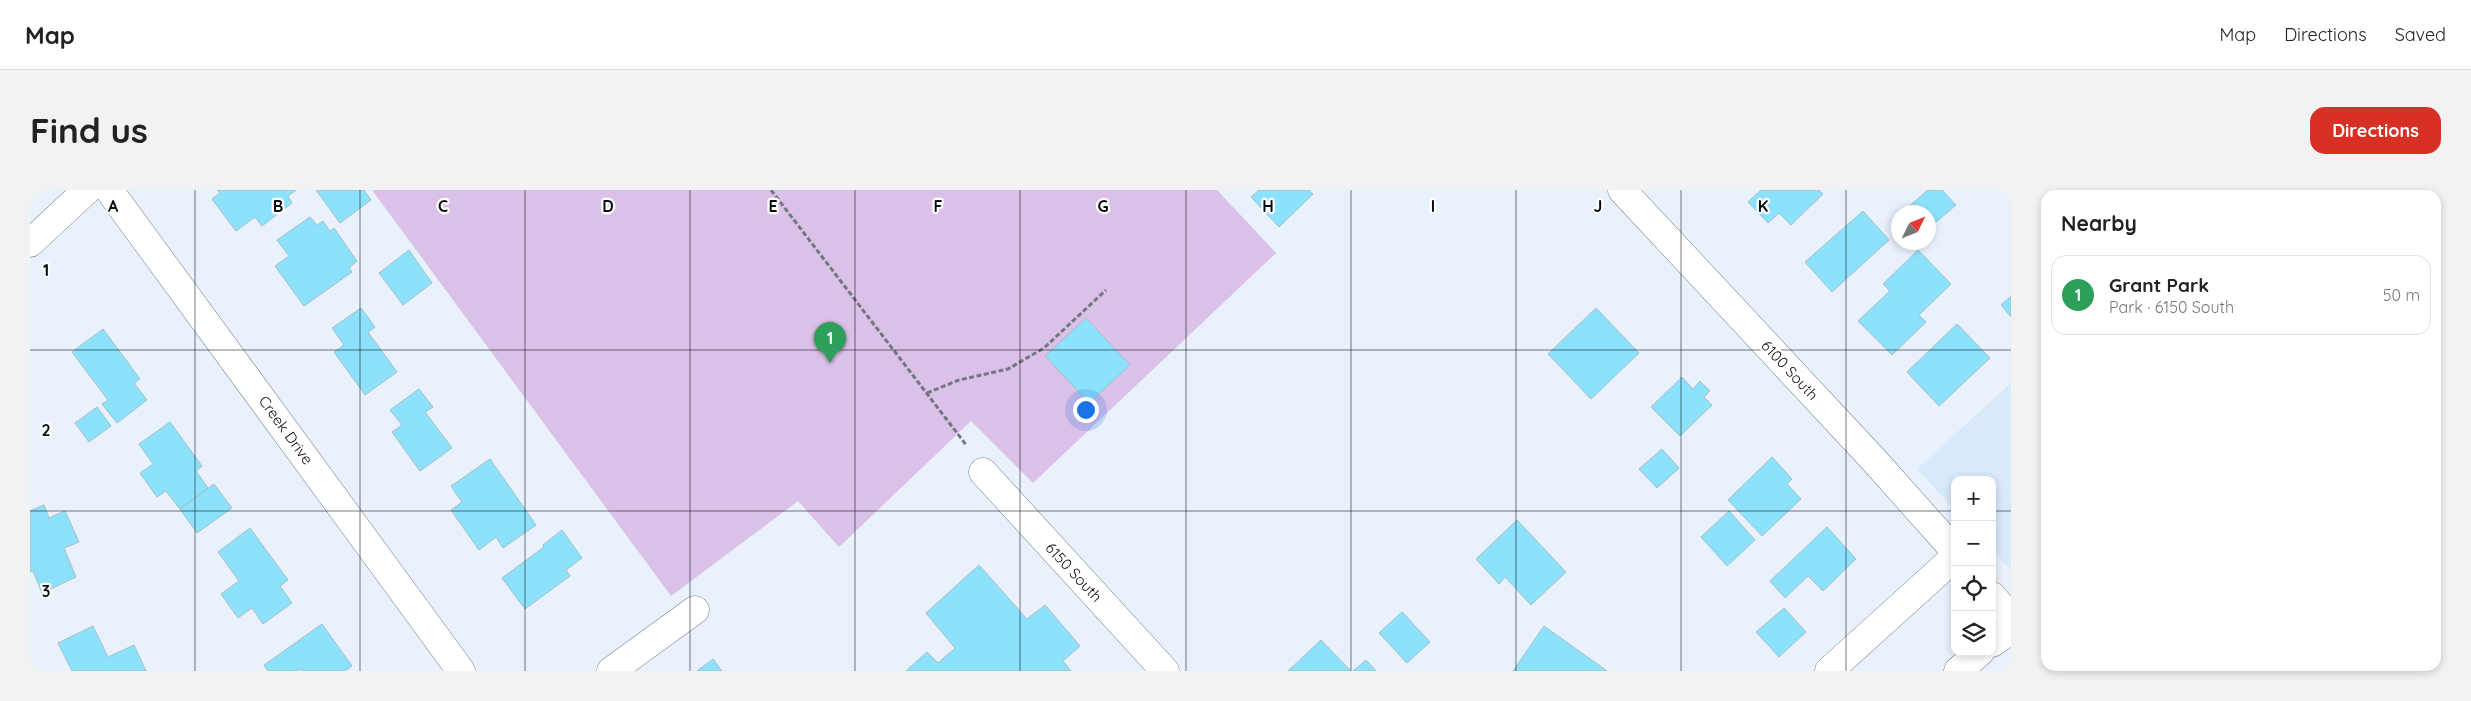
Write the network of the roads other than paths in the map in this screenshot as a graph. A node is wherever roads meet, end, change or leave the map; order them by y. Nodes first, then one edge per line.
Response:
1 (87, 190) edge
2 (109, 190) edge
3 (1622, 190) edge
4 (30, 243) edge
5 (983, 472) dead end
6 (1951, 546) edge
7 (1951, 561) edge
8 (1996, 601) edge
9 (695, 610) dead end
10 (2011, 618) edge
11 (2011, 630) edge
12 (1996, 639) edge
13 (1975, 656) edge
14 (461, 671) edge
15 (611, 671) edge
16 (1165, 671) edge
17 (1829, 671) edge
18 (1958, 671) edge

1 - 4 street
2 - 14 street, Creek Drive
3 - 6 street, 6100 South
5 - 16 street, 6150 South
7 - 17 street
8 - 10 street
9 - 15 street
11 - 12 street
13 - 18 street

